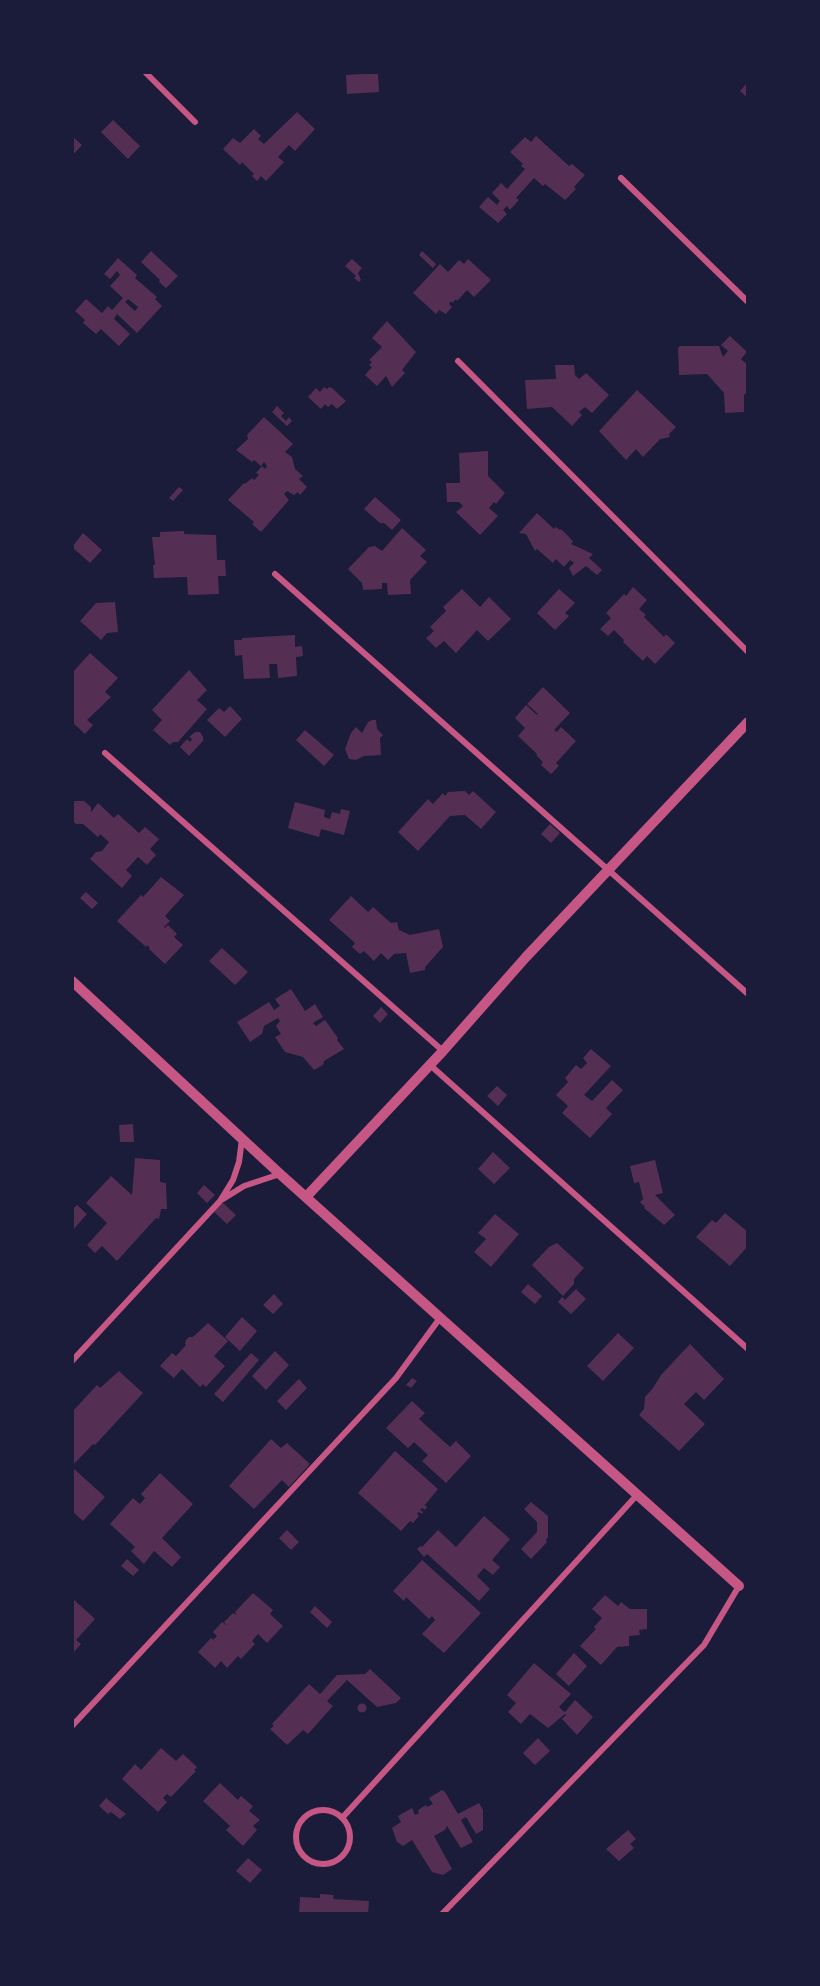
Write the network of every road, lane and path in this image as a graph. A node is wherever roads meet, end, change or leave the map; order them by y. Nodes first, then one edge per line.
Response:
1 (146, 72) edge
2 (195, 122) dead end
3 (621, 178) dead end
4 (748, 302) edge
5 (458, 362) dead end
6 (275, 574) dead end
7 (748, 652) edge
8 (748, 722) edge
9 (105, 753) dead end
10 (610, 870) junction
11 (72, 981) edge
12 (748, 994) edge
13 (443, 1051) junction
14 (430, 1065) junction
15 (242, 1139) junction
16 (280, 1174) junction
17 (306, 1197) junction
18 (220, 1201) junction
19 (440, 1318) junction
20 (748, 1349) edge
21 (72, 1361) edge
22 (637, 1495) junction
23 (739, 1586) joint
24 (72, 1726) edge
25 (342, 1818) junction
26 (442, 1914) edge

1 - 2 street
3 - 4 street
5 - 7 street
6 - 10 street
8 - 10 street
9 - 13 street
10 - 12 street
10 - 13 street
11 - 15 street
13 - 14 street
14 - 17 street
14 - 20 street
15 - 16 street
15 - 18 street
16 - 17 street
16 - 18 street
17 - 19 street
18 - 21 street
19 - 22 street
19 - 24 street
22 - 23 street
22 - 25 street
23 - 26 street
25 - 25 street

